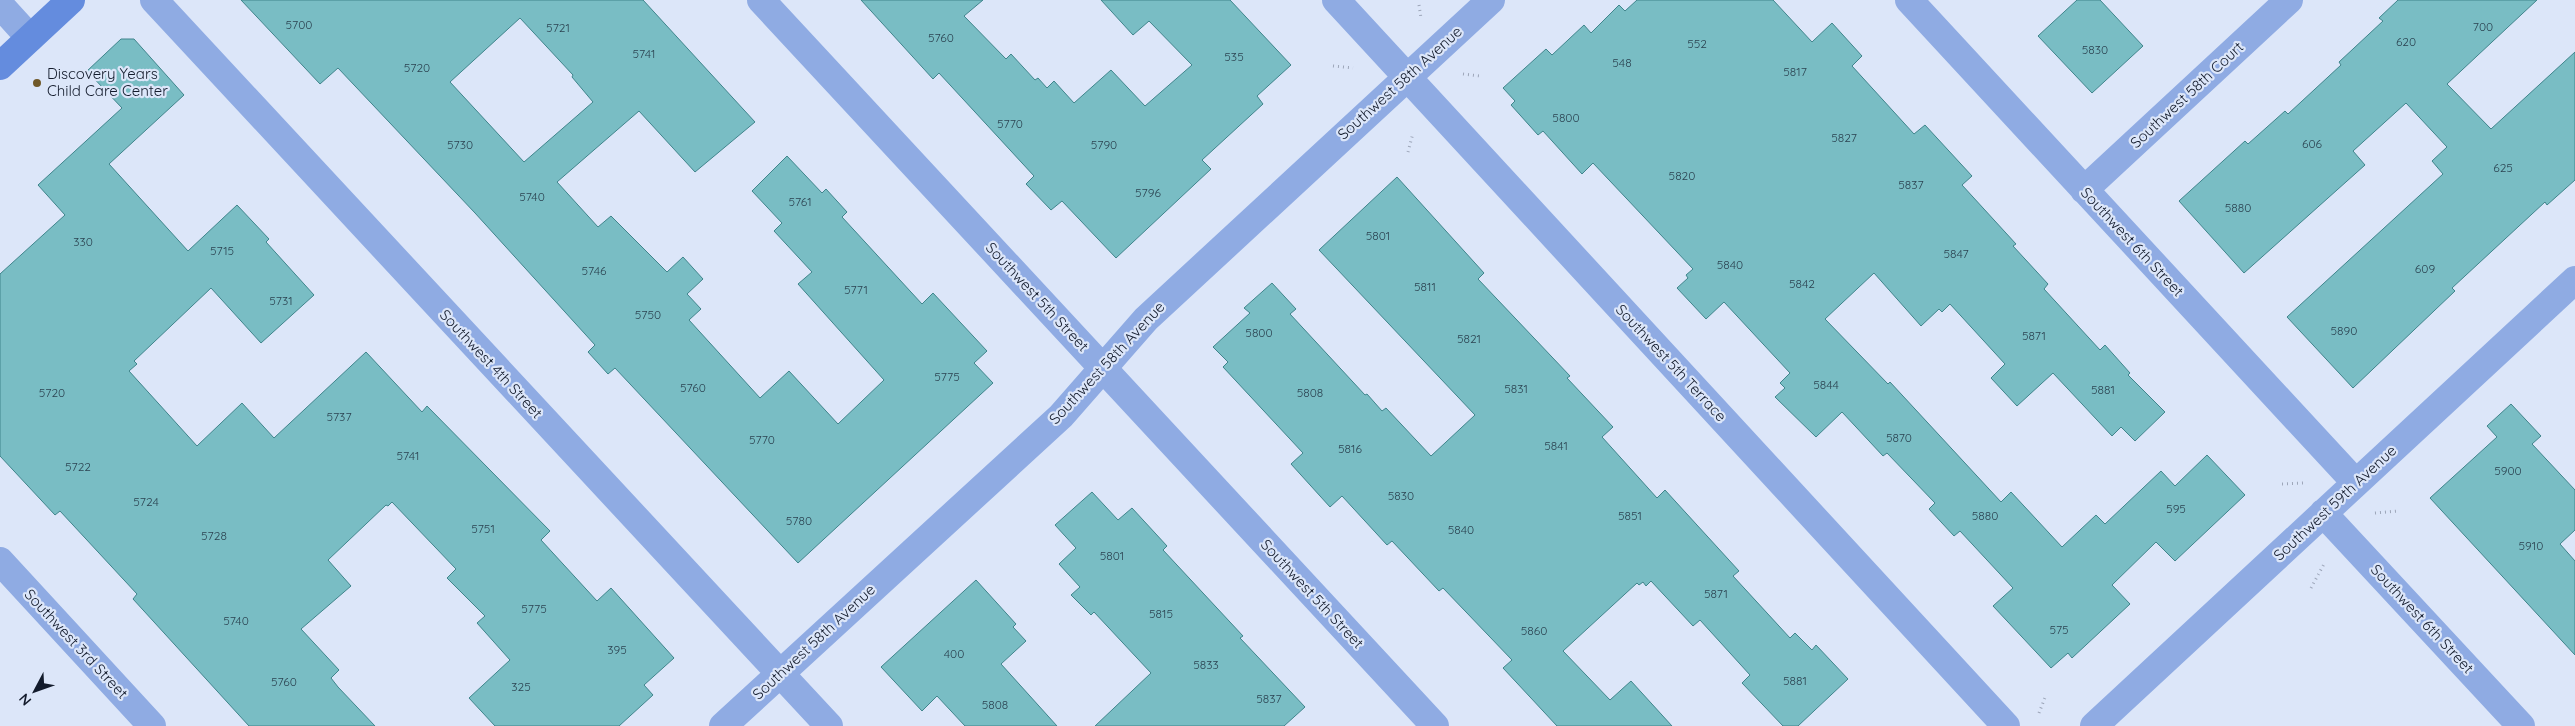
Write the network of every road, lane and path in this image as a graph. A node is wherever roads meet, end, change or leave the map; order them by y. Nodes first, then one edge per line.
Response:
1 (71, 0) edge
2 (154, 0) edge
3 (761, 0) edge
4 (1336, 0) edge
5 (1491, 0) edge
6 (1908, 0) edge
7 (2289, 0) edge
8 (0, 5) edge
9 (30, 38) junction
10 (0, 66) edge
11 (1333, 66) dead end
12 (1353, 68) dead end
13 (1463, 74) dead end
14 (1407, 76) junction
15 (1480, 76) dead end
16 (1413, 133) dead end
17 (1408, 152) dead end
18 (2084, 190) junction
19 (2575, 280) edge
20 (1103, 368) junction
21 (2304, 483) dead end
22 (2356, 483) junction
23 (2282, 484) dead end
24 (2398, 511) dead end
25 (2323, 513) junction
26 (2375, 513) dead end
27 (2326, 560) dead end
28 (0, 561) edge
29 (2312, 588) dead end
30 (780, 674) junction
31 (2046, 695) dead end
32 (2040, 713) dead end
33 (152, 726) edge
34 (723, 726) edge
35 (829, 726) edge
36 (1435, 726) edge
37 (2006, 726) edge
38 (2094, 726) edge
39 (2521, 726) edge

1 - 9 main road
2 - 30 street, Southwest 4th Street
3 - 20 street, Southwest 5th Street
4 - 14 street, Southwest 5th Terrace
5 - 14 street, Southwest 58th Avenue
6 - 18 street, Southwest 6th Street
7 - 18 street, Southwest 58th Court
8 - 9 street
9 - 10 main road
11 - 12 path
13 - 15 path
14 - 20 street, Southwest 58th Avenue
14 - 37 street, Southwest 5th Terrace
16 - 17 path
18 - 22 street, Southwest 6th Street
19 - 22 street, Southwest 59th Avenue
20 - 30 street, Southwest 58th Avenue
20 - 36 street, Southwest 5th Street
21 - 23 path
22 - 25 street, Southwest 59th Avenue
24 - 26 path
25 - 38 street, Southwest 59th Avenue
25 - 39 street, Southwest 6th Street
27 - 29 path
28 - 33 street, Southwest 3rd Street
30 - 34 street, Southwest 58th Avenue
30 - 35 street, Southwest 4th Street
31 - 32 path

